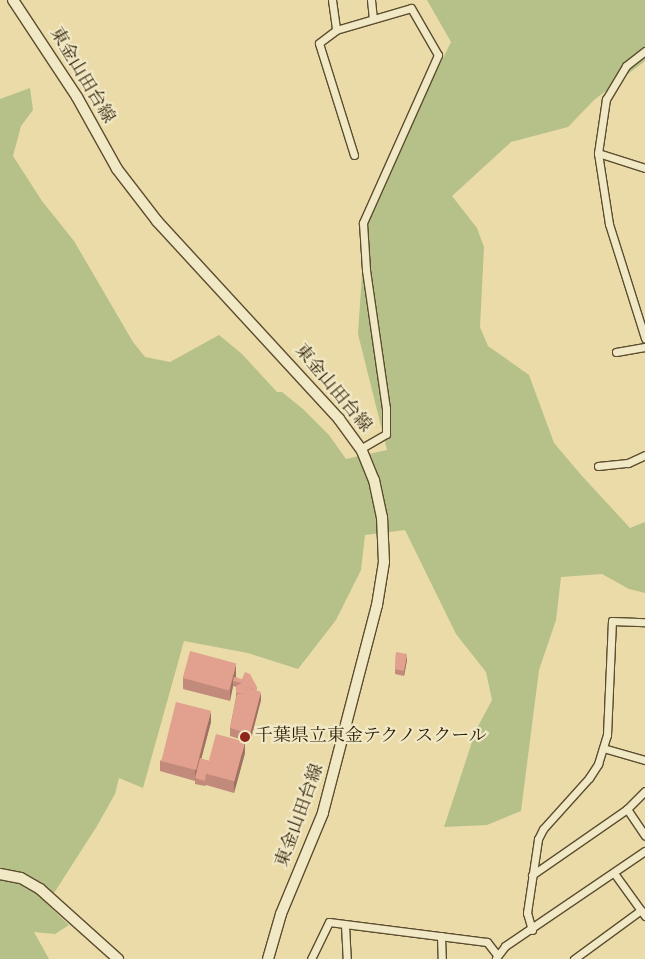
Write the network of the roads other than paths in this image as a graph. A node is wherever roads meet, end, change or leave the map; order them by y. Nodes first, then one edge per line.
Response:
1 (13, 0) edge
2 (332, 0) edge
3 (371, 0) edge
4 (373, 18) junction
5 (336, 30) junction
6 (645, 51) edge
7 (598, 153) junction
8 (354, 155) dead end
9 (645, 168) edge
10 (645, 338) edge
11 (645, 347) edge
12 (616, 352) dead end
13 (360, 449) junction
14 (645, 455) edge
15 (598, 466) dead end
16 (645, 622) edge
17 (603, 748) junction
18 (645, 760) edge
19 (645, 792) edge
20 (627, 809) junction
21 (645, 836) edge
22 (645, 850) edge
23 (0, 874) edge
24 (614, 874) junction
25 (532, 875) junction
26 (643, 913) edge
27 (345, 925) junction
28 (532, 930) junction
29 (441, 936) junction
30 (496, 957) edge
31 (118, 959) edge
32 (268, 959) edge
33 (311, 959) edge
34 (347, 959) edge
35 (442, 959) edge
36 (574, 959) edge

1 - 13 main road, 東金山田台線
2 - 5 street
3 - 4 street
4 - 5 street
4 - 13 street
5 - 8 street
6 - 7 street
7 - 9 street
7 - 10 street
11 - 12 street
13 - 32 main road, 東金山田台線
14 - 15 street
16 - 17 street
17 - 18 street
17 - 25 street
19 - 20 street
20 - 21 street
20 - 25 street
22 - 24 street
23 - 31 main road
24 - 26 street
24 - 28 street
25 - 28 street
26 - 36 street
27 - 29 street
27 - 33 street
27 - 34 street
28 - 30 street
29 - 30 street
29 - 35 street

